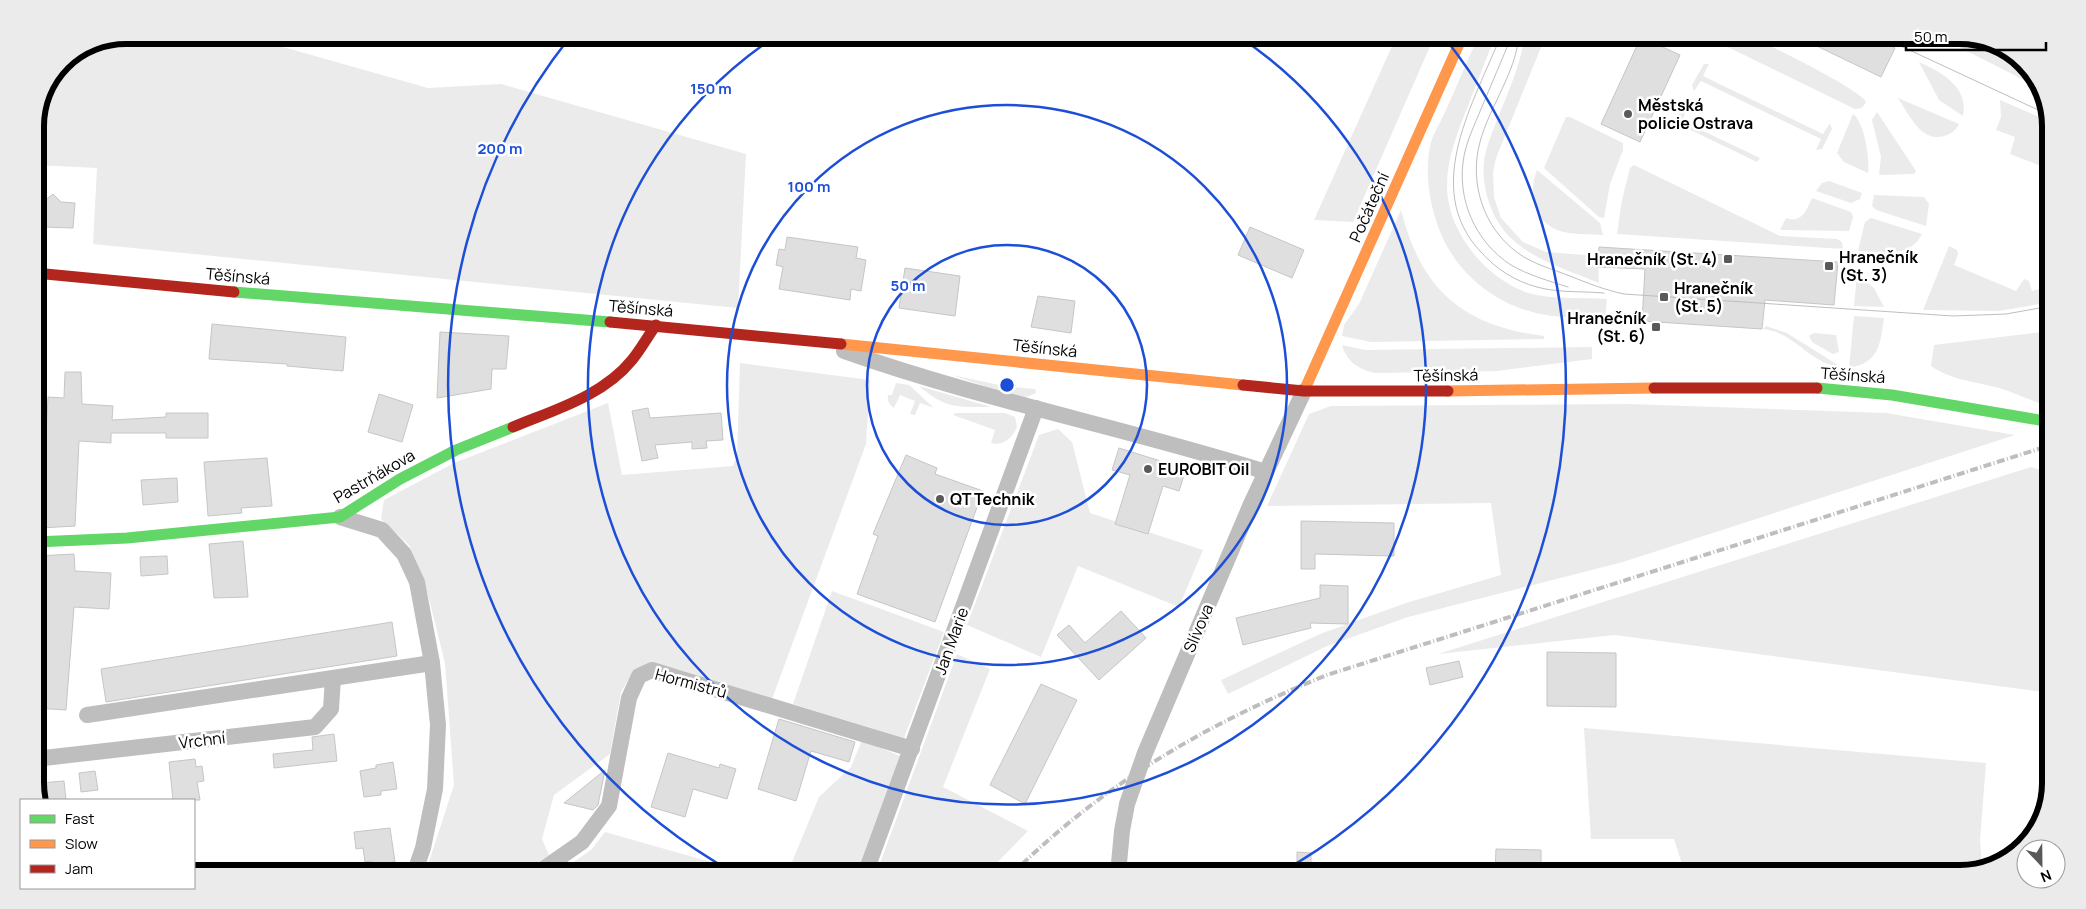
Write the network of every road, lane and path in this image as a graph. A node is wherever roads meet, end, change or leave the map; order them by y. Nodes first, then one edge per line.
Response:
1 (1459, 44) edge
2 (44, 274) edge
3 (656, 326) junction
4 (823, 344) junction
5 (1304, 391) junction
6 (1036, 408) junction
7 (2042, 420) edge
8 (1266, 472) junction
9 (340, 516) junction
10 (44, 542) edge
11 (432, 663) junction
12 (333, 678) junction
13 (86, 715) dead end
14 (912, 749) junction
15 (44, 758) edge
16 (417, 865) edge
17 (549, 865) edge
18 (868, 865) edge
19 (1119, 865) edge

1 - 5 main road, Počáteční
2 - 3 main road, Těšínská
3 - 4 main road, Těšínská
3 - 9 main road, Pastrňákova
4 - 5 main road, Těšínská
4 - 6 street
5 - 7 main road, Těšínská
5 - 8 street, Slívova
6 - 8 street
6 - 14 street, Jan Marie
8 - 19 street, Slívova
9 - 10 main road, Pastrňákova
9 - 11 street
11 - 12 street
11 - 16 street
12 - 13 street
12 - 15 street, Vrchní
14 - 17 street, Hormistrů
14 - 18 street, Jan Marie

